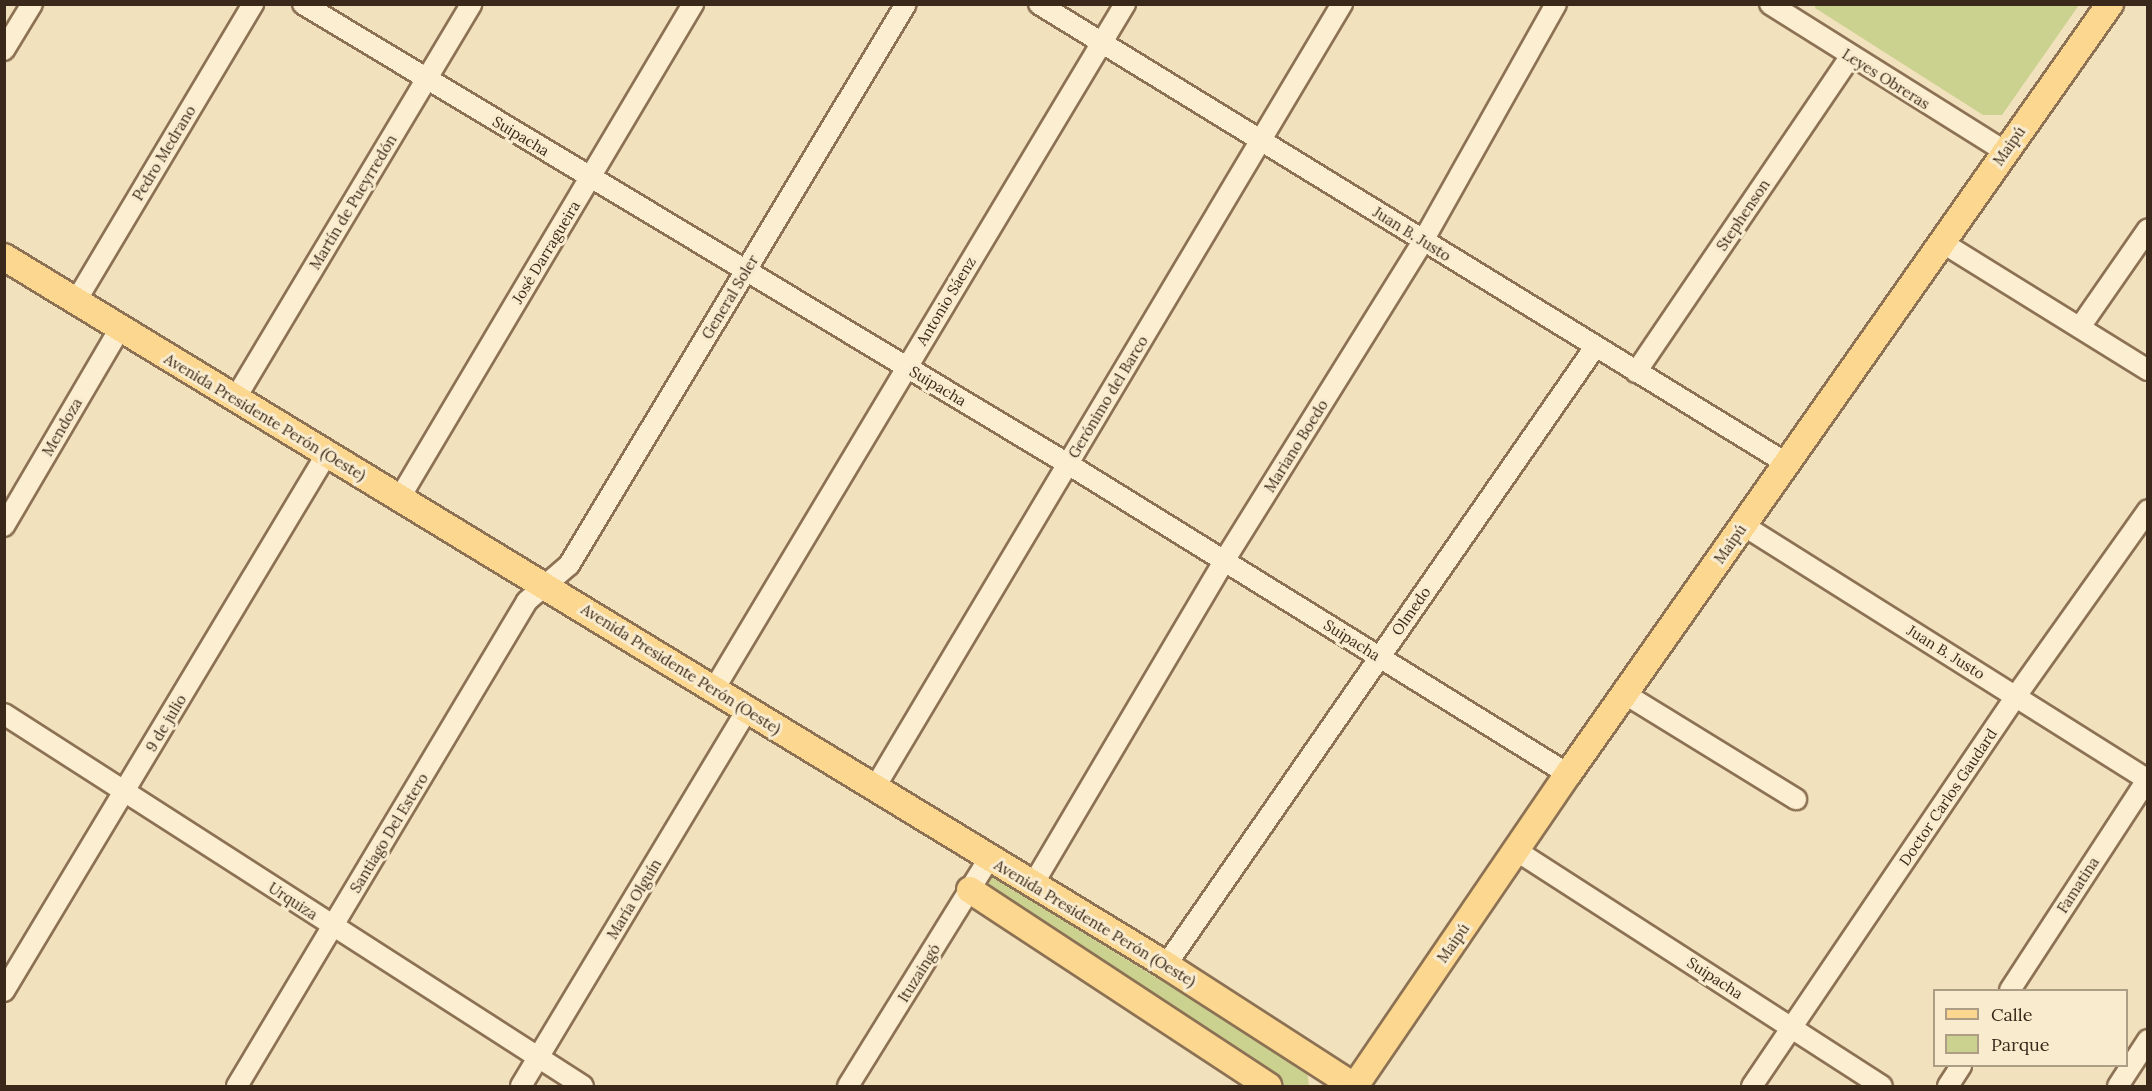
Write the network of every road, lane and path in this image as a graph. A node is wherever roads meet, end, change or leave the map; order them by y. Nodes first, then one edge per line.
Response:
1 (32, 4) edge
2 (253, 4) edge
3 (303, 4) edge
4 (471, 4) edge
5 (693, 4) edge
6 (906, 4) edge
7 (1039, 4) edge
8 (1125, 4) edge
9 (1342, 4) edge
10 (1556, 4) edge
11 (2110, 4) edge
12 (1771, 5) edge
13 (1102, 44) junction
14 (4, 50) edge
15 (1850, 57) junction
16 (426, 79) junction
17 (1261, 141) junction
18 (2004, 152) junction
19 (590, 177) junction
20 (2148, 229) edge
21 (1423, 241) junction
22 (1943, 243) junction
23 (4, 257) edge
24 (747, 270) junction
25 (76, 302) junction
26 (2080, 327) junction
27 (120, 328) junction
28 (1595, 347) junction
29 (907, 367) junction
30 (2148, 370) edge
31 (1636, 372) junction
32 (235, 399) junction
33 (326, 455) junction
34 (1786, 463) junction
35 (1068, 464) junction
36 (399, 499) junction
37 (2148, 510) edge
38 (1743, 525) junction
39 (4, 526) edge
40 (1224, 561) junction
41 (546, 584) junction
42 (1379, 657) junction
43 (713, 691) junction
44 (1625, 694) junction
45 (2016, 696) junction
46 (746, 711) junction
47 (4, 714) edge
48 (1568, 774) junction
49 (2147, 780) edge
50 (874, 789) junction
51 (125, 792) junction
52 (1796, 799) dead end
53 (1517, 851) junction
54 (989, 859) junction
55 (1032, 886) junction
56 (970, 890) junction
57 (333, 927) junction
58 (1167, 965) junction
59 (2011, 989) edge
60 (4, 991) edge
61 (1792, 1028) junction
62 (2148, 1040) edge
63 (538, 1058) junction
64 (1960, 1067) edge
65 (1343, 1084) edge
66 (237, 1086) edge
67 (521, 1086) edge
68 (583, 1086) edge
69 (848, 1086) edge
70 (1268, 1086) edge
71 (1752, 1086) edge
72 (1882, 1086) edge
73 (1948, 1086) edge
74 (2118, 1086) edge

1 - 14 street
2 - 25 street, Pedro Medrano
3 - 16 street, Suipacha
4 - 16 street, Martín de Pueyrredón
5 - 19 street, José Darragueira
6 - 24 street, General Soler
7 - 13 street, Juan B. Justo
8 - 13 street, Antonio Sáenz
9 - 17 street, Gerónimo del Barco
10 - 21 street, Mariano Boedo
11 - 18 main road, Maipú
12 - 15 street, Leyes Obreras
13 - 17 street, Juan B. Justo
13 - 29 street, Antonio Sáenz
15 - 18 street, Leyes Obreras
15 - 31 street, Stephenson
16 - 19 street, Suipacha
16 - 32 street, Martín de Pueyrredón
17 - 21 street, Juan B. Justo
17 - 35 street, Gerónimo del Barco
18 - 22 main road, Maipú
19 - 24 street, Suipacha
19 - 36 street, José Darragueira
20 - 26 street
21 - 28 street, Juan B. Justo
21 - 40 street, Mariano Boedo
22 - 26 street
22 - 34 main road, Maipú
23 - 25 main road, Avenida Presidente Perón (Oeste)
24 - 29 street, Suipacha
24 - 41 street, General Soler
25 - 27 main road, Avenida Presidente Perón (Oeste)
26 - 30 street
27 - 32 main road, Avenida Presidente Perón (Oeste)
27 - 39 street, Mendoza
28 - 31 street, Juan B. Justo
28 - 42 street, Olmedo
29 - 35 street, Suipacha
29 - 43 street, Antonio Sáenz
31 - 34 street, Juan B. Justo
32 - 33 main road, Avenida Presidente Perón (Oeste)
33 - 36 main road, Avenida Presidente Perón (Oeste)
33 - 51 street, 9 de julio
34 - 38 main road, Maipú
35 - 40 street, Suipacha
35 - 50 street, Gerónimo del Barco
36 - 41 main road, Avenida Presidente Perón (Oeste)
37 - 45 street, Doctor Carlos Gaudard
38 - 44 main road, Maipú
38 - 45 street, Juan B. Justo
40 - 42 street, Suipacha
40 - 55 street, Mariano Boedo
41 - 43 main road, Avenida Presidente Perón (Oeste)
41 - 57 street, Santiago Del Estero
42 - 48 street, Suipacha
42 - 58 street, Olmedo
43 - 46 main road, Avenida Presidente Perón (Oeste)
44 - 48 main road, Maipú
44 - 52 street
45 - 49 street, Juan B. Justo
45 - 61 street, Doctor Carlos Gaudard
46 - 50 main road, Avenida Presidente Perón (Oeste)
46 - 63 street, María Olguín
47 - 51 street, Urquiza
48 - 53 main road, Maipú
49 - 59 street, Famatina
50 - 54 main road, Avenida Presidente Perón (Oeste)
51 - 57 street, Urquiza
51 - 60 street, 9 de julio
53 - 61 street, Suipacha
53 - 65 main road, Maipú
54 - 55 main road, Avenida Presidente Perón (Oeste)
54 - 56 street, Ituzaingó
55 - 58 main road, Avenida Presidente Perón (Oeste)
56 - 69 street, Ituzaingó
56 - 70 main road
57 - 63 street, Urquiza
57 - 66 street, Santiago Del Estero
58 - 65 main road, Avenida Presidente Perón (Oeste)
61 - 71 street, Doctor Carlos Gaudard
61 - 72 street, Suipacha
62 - 74 street
63 - 67 street, María Olguín
63 - 68 street, Urquiza
64 - 73 street

